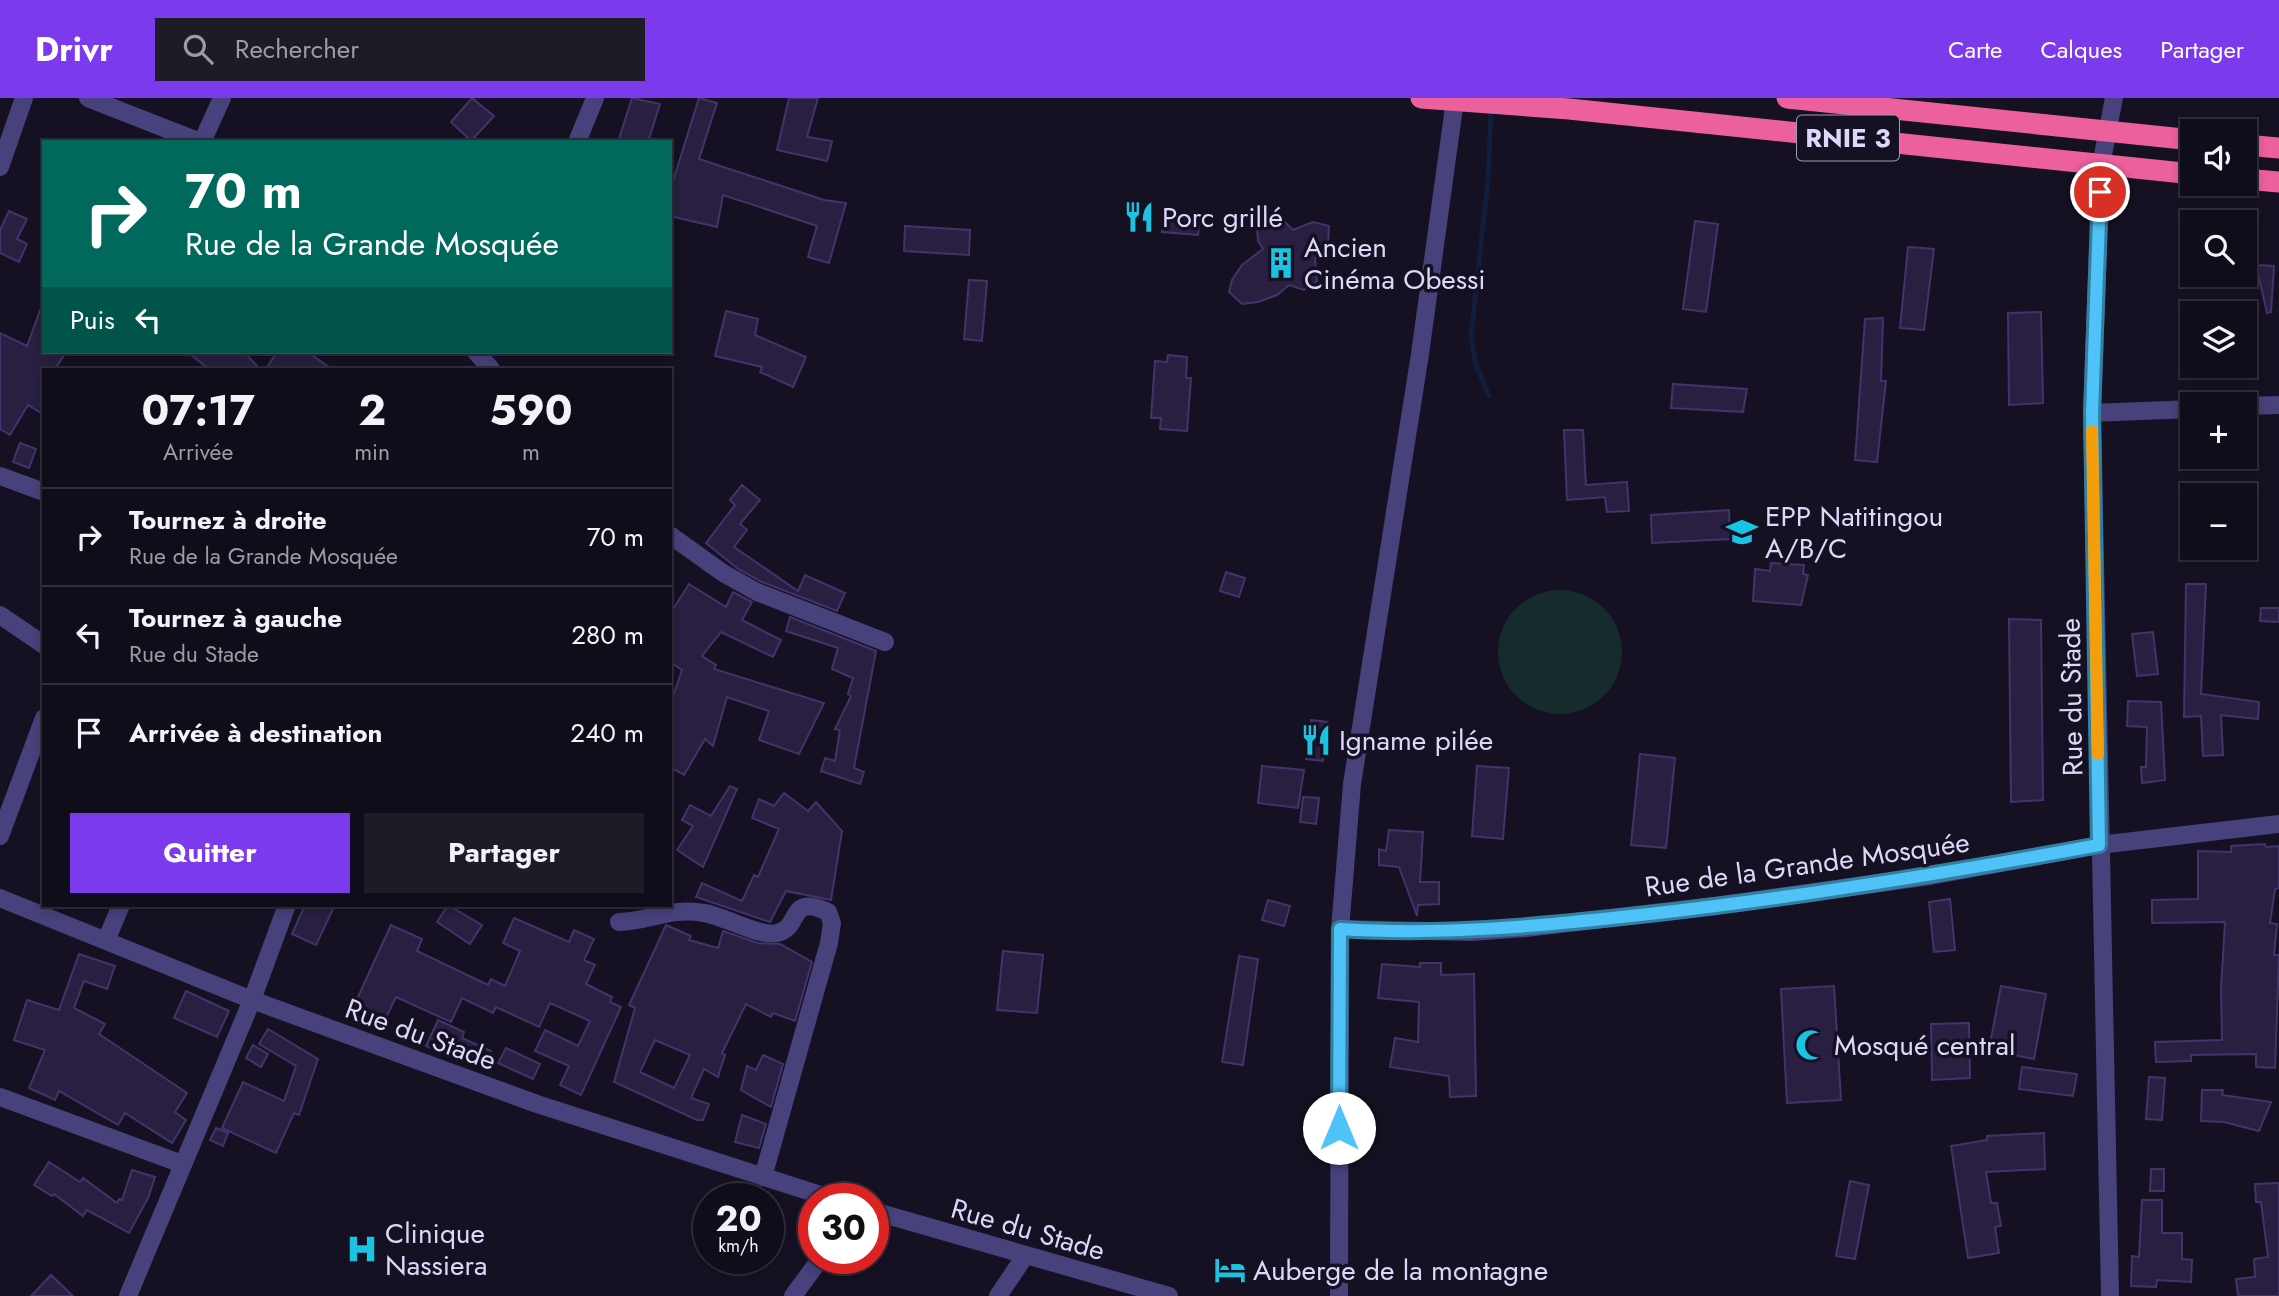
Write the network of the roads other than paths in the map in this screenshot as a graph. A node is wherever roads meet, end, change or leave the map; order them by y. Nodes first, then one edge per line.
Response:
1 (24, 98) edge
2 (88, 98) edge
3 (222, 98) edge
4 (595, 98) edge
5 (1421, 98) edge
6 (1787, 98) edge
7 (2115, 98) edge
8 (1455, 100) junction
9 (1569, 104) edge
10 (2106, 132) junction
11 (2180, 139) edge
12 (196, 140) edge
13 (202, 140) edge
14 (578, 140) edge
15 (2257, 146) edge
16 (2279, 148) edge
17 (2101, 165) junction
18 (0, 167) edge
19 (2180, 173) edge
20 (2257, 180) edge
21 (2279, 182) edge
22 (2279, 405) edge
23 (2257, 406) edge
24 (2180, 410) edge
25 (2092, 413) junction
26 (0, 476) edge
27 (42, 491) edge
28 (672, 536) edge
29 (0, 615) edge
30 (886, 642) dead end
31 (42, 644) edge
32 (42, 722) edge
33 (5, 804) edge
34 (2279, 824) edge
35 (0, 836) edge
36 (2099, 845) junction
37 (0, 898) edge
38 (120, 907) edge
39 (286, 907) edge
40 (619, 922) dead end
41 (1340, 929) junction
42 (106, 940) junction
43 (252, 1000) junction
44 (0, 1097) edge
45 (182, 1164) junction
46 (763, 1177) junction
47 (798, 1188) edge
48 (889, 1216) edge
49 (1025, 1256) junction
50 (809, 1274) edge
51 (128, 1296) edge
52 (793, 1296) edge
53 (998, 1296) edge
54 (1169, 1296) edge
55 (1339, 1296) edge
56 (2110, 1296) edge

1 - 18 street
2 - 12 street
3 - 13 street
4 - 14 street
5 - 8 highway, RNIE 3
6 - 10 highway, RNIE 3
7 - 10 street, Rue du Stade
8 - 9 highway, RNIE 3
8 - 41 street
9 - 17 highway, RNIE 3
10 - 11 highway, RNIE 3
10 - 17 street, Rue du Stade
15 - 16 highway
17 - 19 highway, RNIE 3
17 - 25 street, Rue du Stade
20 - 21 highway
22 - 23 street
24 - 25 street
25 - 36 street, Rue du Stade
26 - 27 street
28 - 30 street
29 - 31 street
32 - 33 street
33 - 35 street
34 - 36 street, Rue de la Grande Mosquée
36 - 41 street, Rue de la Grande Mosquée
36 - 56 street, Rue du Stade
37 - 42 street, Rue du Stade
38 - 42 street
39 - 43 street
40 - 46 street
41 - 55 street
42 - 43 street, Rue du Stade
43 - 45 street
43 - 46 street, Rue du Stade
44 - 45 street
45 - 51 street
46 - 47 street, Rue du Stade
48 - 49 street, Rue du Stade
49 - 53 street
49 - 54 street, Rue du Stade
50 - 52 street

